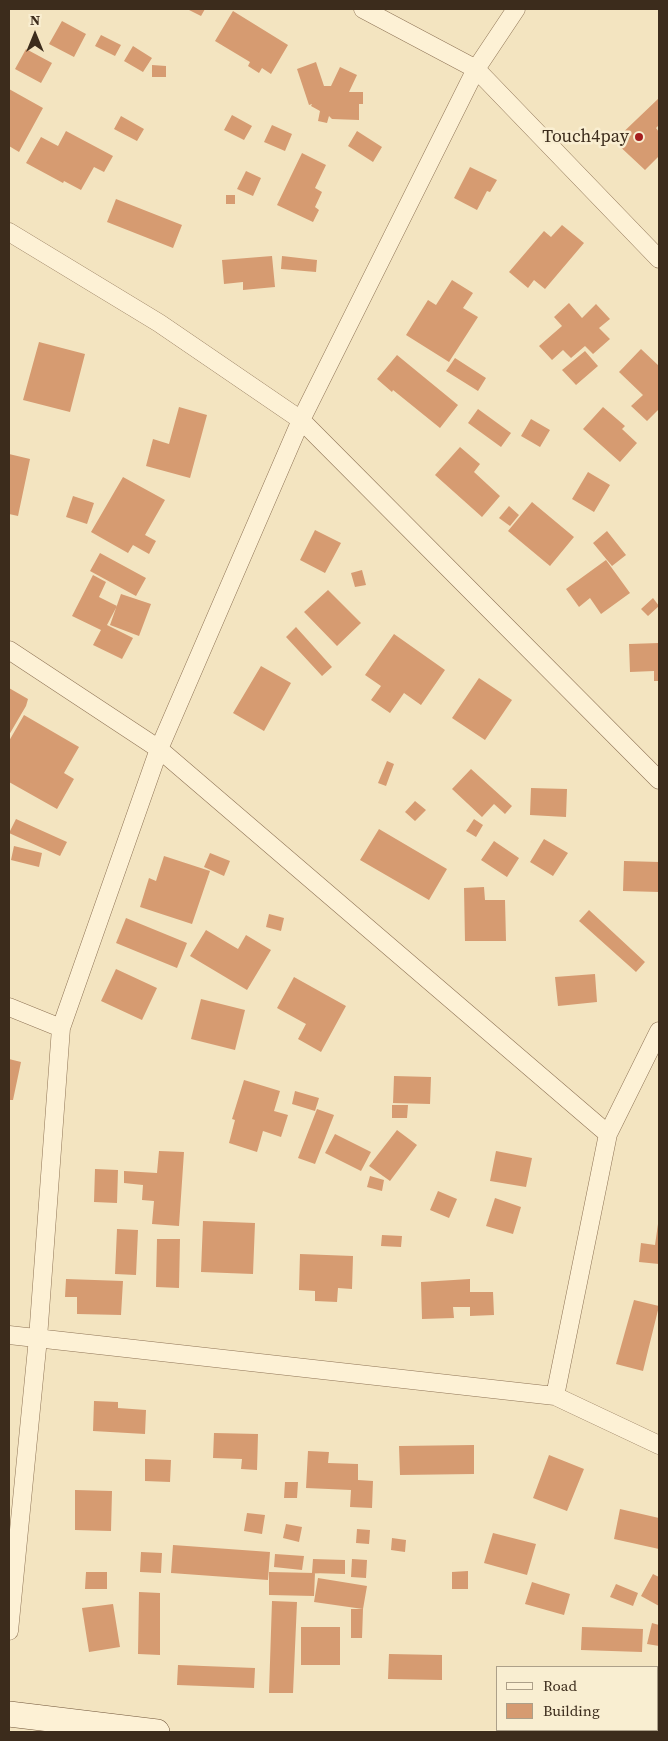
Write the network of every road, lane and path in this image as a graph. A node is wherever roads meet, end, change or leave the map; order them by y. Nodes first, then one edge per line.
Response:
1 (363, 9) edge
2 (516, 9) edge
3 (476, 69) junction
4 (9, 232) edge
5 (659, 259) edge
6 (301, 420) junction
7 (9, 650) edge
8 (159, 749) junction
9 (659, 780) edge
10 (9, 1007) edge
11 (61, 1028) junction
12 (659, 1031) edge
13 (608, 1134) junction
14 (9, 1335) edge
15 (38, 1338) junction
16 (555, 1396) junction
17 (659, 1445) edge
18 (9, 1631) edge
19 (9, 1714) edge
20 (157, 1732) edge

1 - 3 street
2 - 3 street
3 - 5 street
3 - 6 street
4 - 6 street
6 - 8 street
6 - 9 street
7 - 8 street
8 - 11 street
8 - 13 street
10 - 11 street
11 - 15 street
12 - 13 street
13 - 16 street
14 - 15 street
15 - 16 street
15 - 18 street
16 - 17 street
19 - 20 main road

